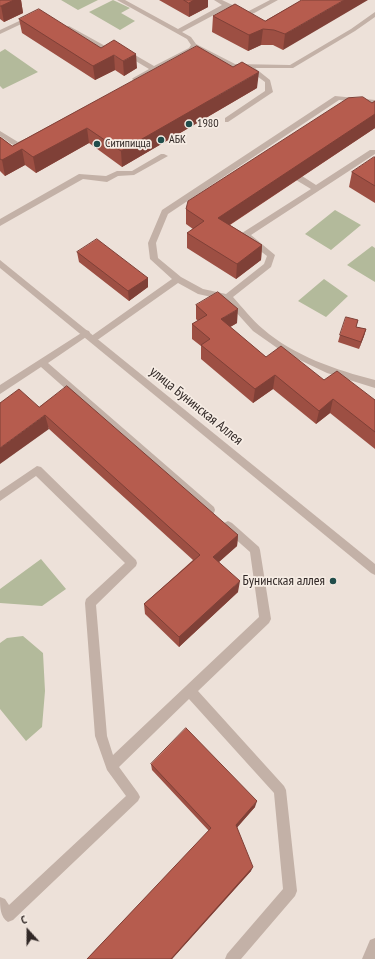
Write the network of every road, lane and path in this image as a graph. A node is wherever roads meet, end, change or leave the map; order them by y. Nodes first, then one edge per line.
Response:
1 (120, 0) edge
2 (217, 0) edge
3 (275, 0) edge
4 (227, 5) junction
5 (42, 12) edge
6 (375, 14) edge
7 (61, 23) edge
8 (0, 32) edge
9 (177, 32) junction
10 (194, 45) junction
11 (247, 66) junction
12 (154, 69) junction
13 (128, 83) edge
14 (375, 102) edge
15 (228, 120) dead end
16 (0, 133) edge
17 (31, 138) edge
18 (375, 152) edge
19 (253, 153) junction
20 (164, 156) dead end
21 (265, 159) edge
22 (299, 178) edge
23 (315, 188) junction
24 (0, 223) edge
25 (0, 263) edge
26 (178, 279) junction
27 (228, 297) junction
28 (89, 336) junction
29 (42, 362) junction
30 (375, 384) edge
31 (0, 390) edge
32 (0, 497) edge
33 (375, 570) edge
34 (190, 691) junction
35 (111, 766) junction
36 (0, 904) edge
37 (375, 945) edge
38 (232, 959) edge
39 (369, 959) edge

1 - 9 street
2 - 4 street
3 - 4 street
4 - 9 street
5 - 8 street
6 - 11 street
7 - 12 street
9 - 10 street
10 - 11 street
10 - 12 street
11 - 15 street
12 - 13 street
14 - 19 street
16 - 17 street
18 - 23 street
19 - 21 street
19 - 26 street
20 - 24 street
22 - 23 street
23 - 27 street
25 - 28 street, улица Бунинская Аллея
26 - 27 street
26 - 28 street
27 - 30 street
28 - 29 street
28 - 33 street, улица Бунинская Аллея
29 - 31 street
29 - 34 street
32 - 35 street
34 - 35 street
34 - 38 street
35 - 36 street
37 - 39 street

